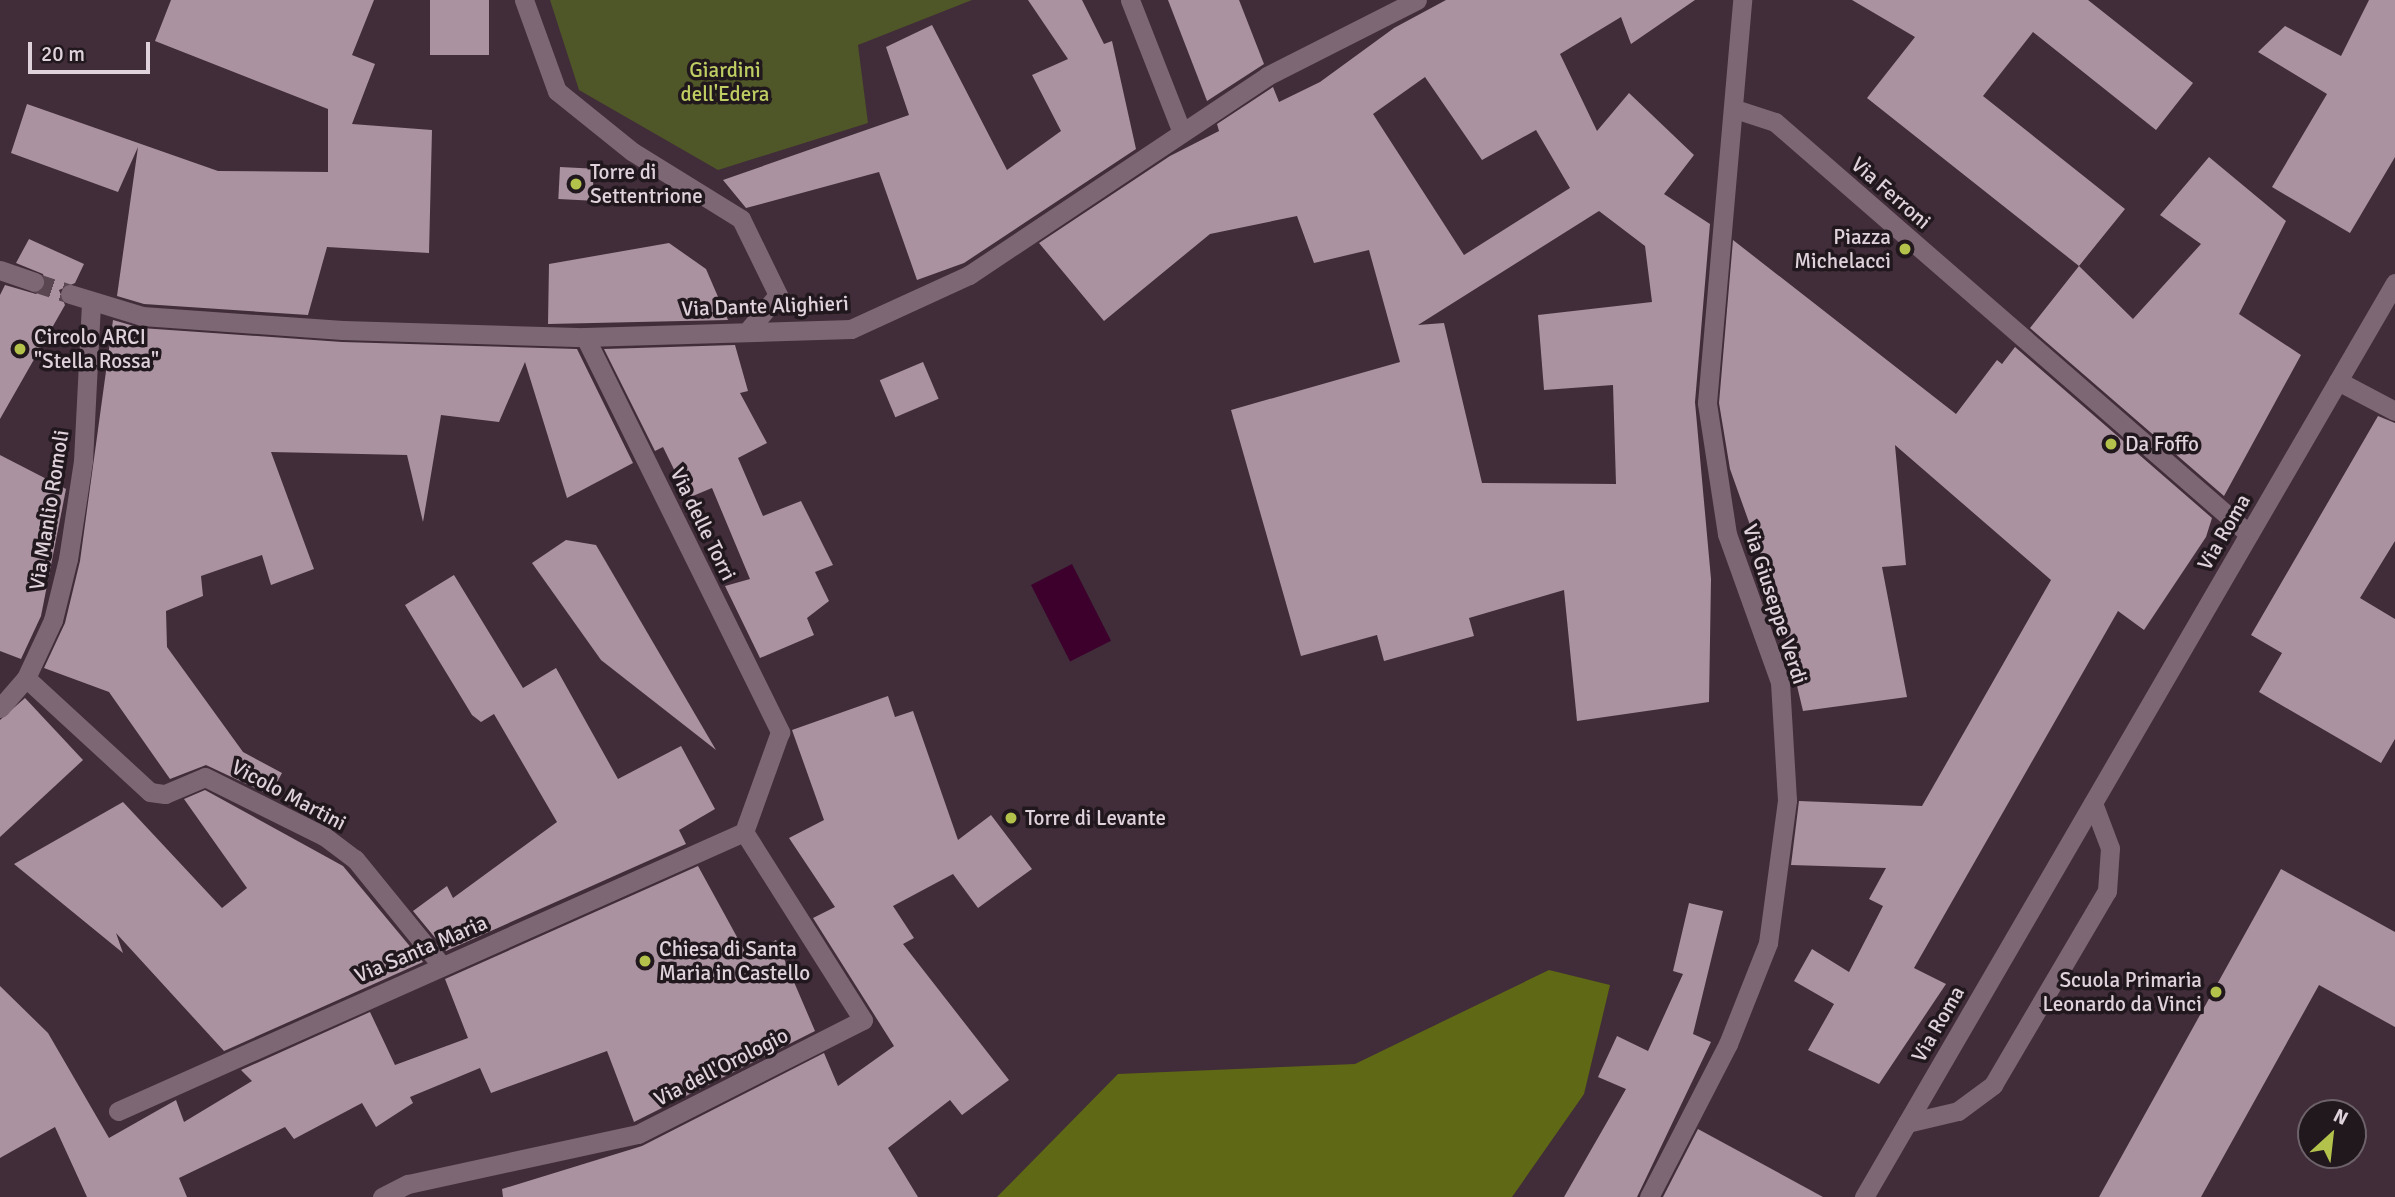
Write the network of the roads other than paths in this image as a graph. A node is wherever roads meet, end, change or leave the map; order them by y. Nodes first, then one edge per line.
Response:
1 (524, 0) edge
2 (1130, 0) edge
3 (1417, 0) edge
4 (1742, 0) edge
5 (1735, 109) junction
6 (1181, 131) junction
7 (0, 270) edge
8 (34, 282) tunnel mouth
9 (2395, 283) edge
10 (70, 294) tunnel mouth
11 (91, 302) junction
12 (750, 328) junction
13 (585, 337) junction
14 (2338, 380) junction
15 (2395, 411) edge
16 (2249, 534) junction
17 (26, 678) junction
18 (0, 708) edge
19 (2093, 803) junction
20 (744, 832) junction
21 (442, 966) junction
22 (118, 1111) dead end
23 (1907, 1123) junction
24 (382, 1197) edge
25 (1649, 1197) edge
26 (1864, 1197) edge

1 - 12 street
2 - 6 street
3 - 6 street, Via Dante Alighieri
4 - 5 street, Via Giuseppe Verdi
5 - 16 street, Via Ferroni
5 - 25 street, Via Giuseppe Verdi
6 - 12 street, Via Dante Alighieri
7 - 8 street
9 - 14 street, Via Roma
10 - 11 street, Via Dante Alighieri
11 - 13 street, Via Dante Alighieri
11 - 17 street, Via Manlio Romoli
12 - 13 street, Via Dante Alighieri
13 - 20 street, Via delle Torri
14 - 15 street
14 - 16 street, Via Roma
16 - 19 street, Via Roma
17 - 18 street, Via Manlio Romoli
17 - 21 street, Vicolo Martini
19 - 23 street, Via Roma
19 - 23 street
20 - 21 street, Via Santa Maria
20 - 24 street, Via dell'Orologio
21 - 22 street, Via Santa Maria
23 - 26 street, Via Roma

